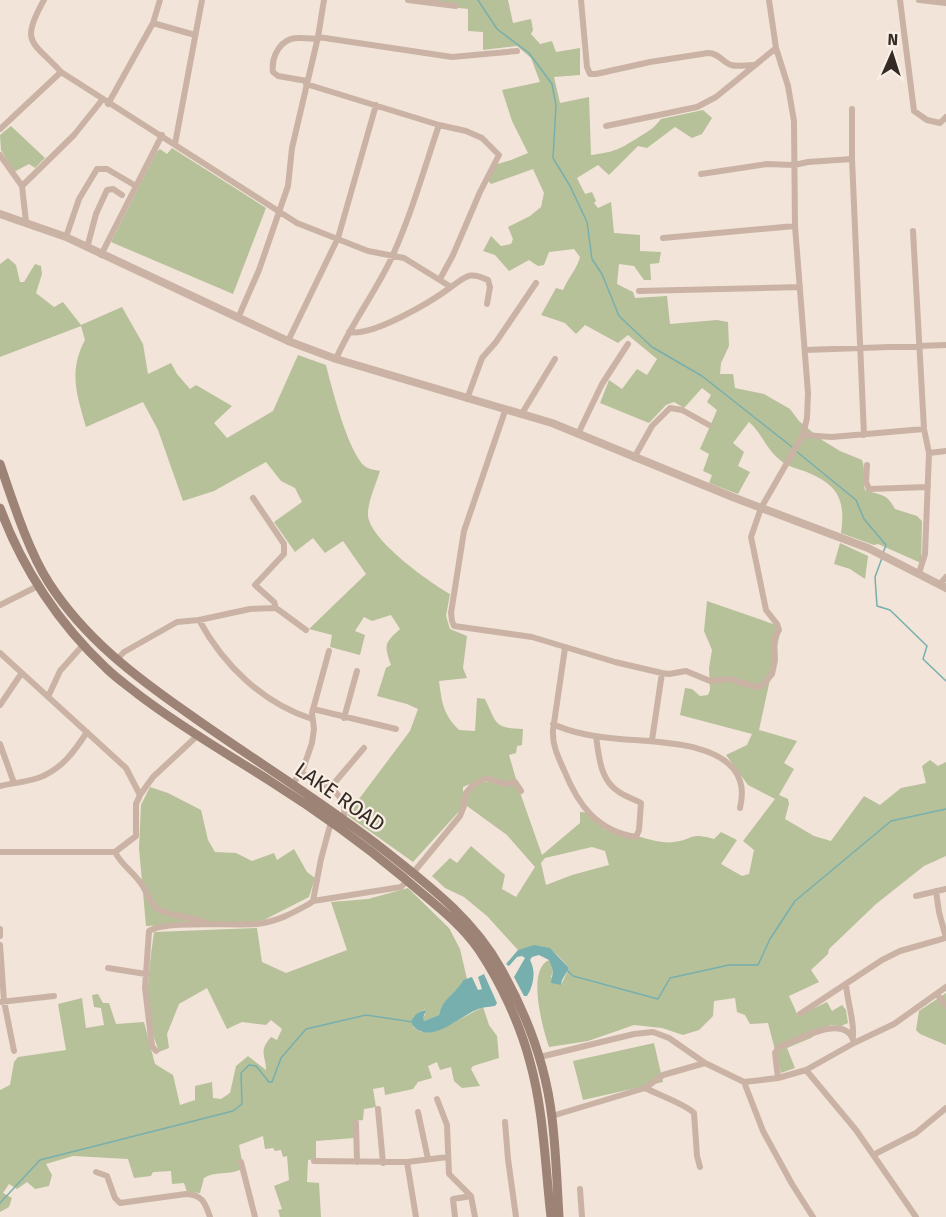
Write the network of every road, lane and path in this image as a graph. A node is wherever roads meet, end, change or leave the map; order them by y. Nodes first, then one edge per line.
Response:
1 (44, 0) edge
2 (160, 0) edge
3 (202, 0) edge
4 (324, 0) edge
5 (408, 0) edge
6 (581, 0) edge
7 (769, 0) edge
8 (900, 0) edge
9 (919, 0) edge
10 (946, 3) edge
11 (456, 6) dead end
12 (153, 23) junction
13 (195, 35) junction
14 (318, 38) junction
15 (776, 48) junction
16 (517, 51) dead end
17 (753, 64) junction
18 (62, 72) junction
19 (307, 82) junction
20 (102, 100) junction
21 (108, 104) junction
22 (376, 105) junction
23 (852, 109) dead end
24 (946, 117) edge
25 (439, 125) junction
26 (606, 126) dead end
27 (0, 129) edge
28 (162, 135) junction
29 (176, 144) junction
30 (0, 155) edge
31 (852, 159) junction
32 (794, 165) junction
33 (701, 174) dead end
34 (21, 186) junction
35 (136, 186) junction
36 (122, 195) dead end
37 (279, 212) junction
38 (0, 214) edge
39 (26, 222) junction
40 (795, 226) junction
41 (913, 231) dead end
42 (66, 237) junction
43 (338, 238) junction
44 (663, 238) dead end
45 (87, 248) junction
46 (101, 255) junction
47 (392, 256) junction
48 (440, 279) junction
49 (536, 284) dead end
50 (451, 287) junction
51 (800, 287) junction
52 (639, 291) dead end
53 (487, 304) dead end
54 (238, 318) junction
55 (349, 332) junction
56 (288, 341) junction
57 (628, 344) dead end
58 (946, 345) edge
59 (921, 347) junction
60 (861, 349) junction
61 (805, 350) junction
62 (336, 359) junction
63 (555, 359) dead end
64 (467, 399) junction
65 (505, 411) junction
66 (521, 415) junction
67 (709, 425) dead end
68 (924, 429) junction
69 (578, 434) junction
70 (803, 435) junction
71 (864, 435) junction
72 (946, 451) edge
73 (929, 453) junction
74 (634, 458) junction
75 (0, 464) edge
76 (867, 465) dead end
77 (928, 487) junction
78 (253, 498) dead end
79 (0, 507) edge
80 (761, 508) junction
81 (919, 573) junction
82 (946, 577) edge
83 (38, 586) junction
84 (943, 586) edge
85 (0, 605) edge
86 (276, 608) junction
87 (199, 620) junction
88 (306, 630) dead end
89 (83, 645) junction
90 (565, 648) junction
91 (329, 651) dead end
92 (0, 653) edge
93 (116, 660) junction
94 (357, 671) dead end
95 (662, 673) junction
96 (21, 674) junction
97 (48, 697) junction
98 (0, 705) edge
99 (313, 709) junction
100 (344, 717) junction
101 (312, 719) junction
102 (554, 724) junction
103 (396, 729) dead end
104 (87, 732) junction
105 (197, 736) junction
106 (596, 736) junction
107 (652, 740) junction
108 (0, 744) edge
109 (364, 748) dead end
110 (301, 773) junction
111 (14, 783) junction
112 (292, 785) junction
113 (0, 786) edge
114 (330, 788) junction
115 (521, 792) dead end
116 (140, 795) junction
117 (740, 808) dead end
118 (343, 820) junction
119 (331, 822) junction
120 (0, 852) edge
121 (115, 852) junction
122 (410, 877) junction
123 (946, 889) edge
124 (936, 891) junction
125 (916, 896) dead end
126 (313, 902) junction
127 (211, 925) junction
128 (0, 929) edge
129 (0, 936) edge
130 (946, 938) edge
131 (0, 945) edge
132 (108, 968) dead end
133 (496, 970) junction
134 (146, 974) junction
135 (846, 984) junction
136 (946, 987) edge
137 (937, 994) junction
138 (54, 996) dead end
139 (2, 1002) edge
140 (946, 1006) edge
141 (800, 1014) dead end
142 (853, 1039) junction
143 (14, 1051) dead end
144 (156, 1051) dead end
145 (540, 1057) junction
146 (705, 1063) junction
147 (806, 1070) junction
148 (778, 1078) junction
149 (744, 1082) junction
150 (645, 1088) junction
151 (437, 1099) dead end
152 (946, 1108) edge
153 (378, 1109) dead end
154 (418, 1112) dead end
155 (943, 1114) edge
156 (552, 1116) junction
157 (505, 1122) dead end
158 (356, 1123) dead end
159 (873, 1155) junction
160 (448, 1157) junction
161 (428, 1160) junction
162 (314, 1161) dead end
163 (241, 1162) dead end
164 (357, 1162) junction
165 (407, 1162) junction
166 (383, 1163) junction
167 (700, 1167) dead end
168 (96, 1172) dead end
169 (580, 1189) dead end
170 (471, 1196) junction
171 (210, 1217) edge
172 (255, 1217) edge
173 (416, 1217) edge
174 (454, 1217) edge
175 (475, 1217) edge
176 (516, 1217) edge
177 (551, 1217) edge
178 (560, 1217) edge
179 (582, 1217) edge
180 (813, 1217) edge
181 (916, 1217) edge

1 - 18 street
2 - 12 street
3 - 13 street
4 - 14 street
5 - 11 street
6 - 17 street
7 - 15 street
8 - 24 street
9 - 10 street
12 - 13 street
12 - 21 street
13 - 29 street
14 - 16 street
14 - 19 street
14 - 19 street
15 - 17 street
15 - 32 street
17 - 26 street
18 - 20 street
18 - 27 street
19 - 22 street
19 - 37 street
20 - 21 street
20 - 34 street
21 - 28 street
22 - 25 street
22 - 43 street
23 - 31 street
25 - 47 street
25 - 48 street
28 - 29 street
28 - 35 street
29 - 37 street
30 - 34 street
31 - 32 street
31 - 60 street
32 - 33 street
32 - 40 street
34 - 39 street
35 - 42 street
35 - 46 street
36 - 45 street
37 - 43 street
37 - 54 street
38 - 39 street
39 - 42 street
40 - 44 street
40 - 51 street
41 - 59 street
42 - 45 street
43 - 47 street
43 - 56 street
45 - 46 street
46 - 54 street
47 - 48 street
47 - 55 street
48 - 50 street
49 - 64 street
50 - 53 street
50 - 55 street
51 - 52 street
51 - 61 street
54 - 56 street
55 - 62 street
56 - 62 street
57 - 69 street
58 - 59 street
59 - 60 street
59 - 68 street
60 - 61 street
60 - 71 street
61 - 70 street
62 - 64 street
63 - 66 street
64 - 65 street
65 - 66 street
65 - 90 street
66 - 69 street
67 - 74 street
68 - 71 street
68 - 73 street
69 - 74 street
70 - 71 street
70 - 80 street
72 - 73 street
73 - 77 street
74 - 80 street
75 - 93 main road, LAKE ROAD
76 - 77 street
77 - 81 street
78 - 86 street
79 - 83 main road, LAKE ROAD
80 - 81 street
80 - 95 street
81 - 84 street
82 - 84 street
83 - 85 street
83 - 89 main road, LAKE ROAD
86 - 87 street
86 - 88 street
87 - 93 street
87 - 101 street
89 - 97 street
89 - 105 main road, LAKE ROAD
90 - 95 street
90 - 102 street
91 - 99 street
92 - 96 street
93 - 112 main road, LAKE ROAD
94 - 100 street
95 - 107 street
96 - 97 street
96 - 98 street
97 - 104 street
99 - 100 street
99 - 101 street
100 - 103 street
101 - 110 street
102 - 106 street
102 - 106 street
104 - 111 street
104 - 116 street
105 - 116 street
105 - 119 main road, LAKE ROAD
106 - 107 street
107 - 117 street
108 - 111 street
109 - 114 street
110 - 112 street
110 - 114 street
111 - 113 street
112 - 118 main road, LAKE ROAD
114 - 118 street
115 - 122 street
116 - 121 street
118 - 122 main road, LAKE ROAD
119 - 122 main road, LAKE ROAD
119 - 126 street
120 - 121 street
121 - 127 street
122 - 126 street
122 - 133 main road, LAKE ROAD
123 - 124 street
124 - 125 street
124 - 130 street
126 - 127 street
127 - 134 street
128 - 129 street
130 - 135 street
131 - 139 street
132 - 134 street
133 - 145 main road, LAKE ROAD
133 - 177 main road, LAKE ROAD
134 - 144 street
135 - 141 street
135 - 142 street
136 - 137 street
137 - 140 street
137 - 142 street
138 - 139 street
139 - 143 street
142 - 147 street
142 - 148 street
145 - 146 street
145 - 156 main road, LAKE ROAD
146 - 149 street
146 - 150 street
147 - 148 street
147 - 159 street
148 - 149 street
149 - 180 street
150 - 156 street
150 - 167 street
151 - 160 street
152 - 155 street
153 - 166 street
154 - 161 street
155 - 159 street
156 - 178 main road, LAKE ROAD
157 - 176 street
158 - 164 street
159 - 181 street
160 - 161 street
160 - 170 street
161 - 165 street
162 - 164 street
163 - 172 street
164 - 166 street
165 - 166 street
165 - 173 street
168 - 171 street
169 - 179 street
170 - 174 street
170 - 175 street

